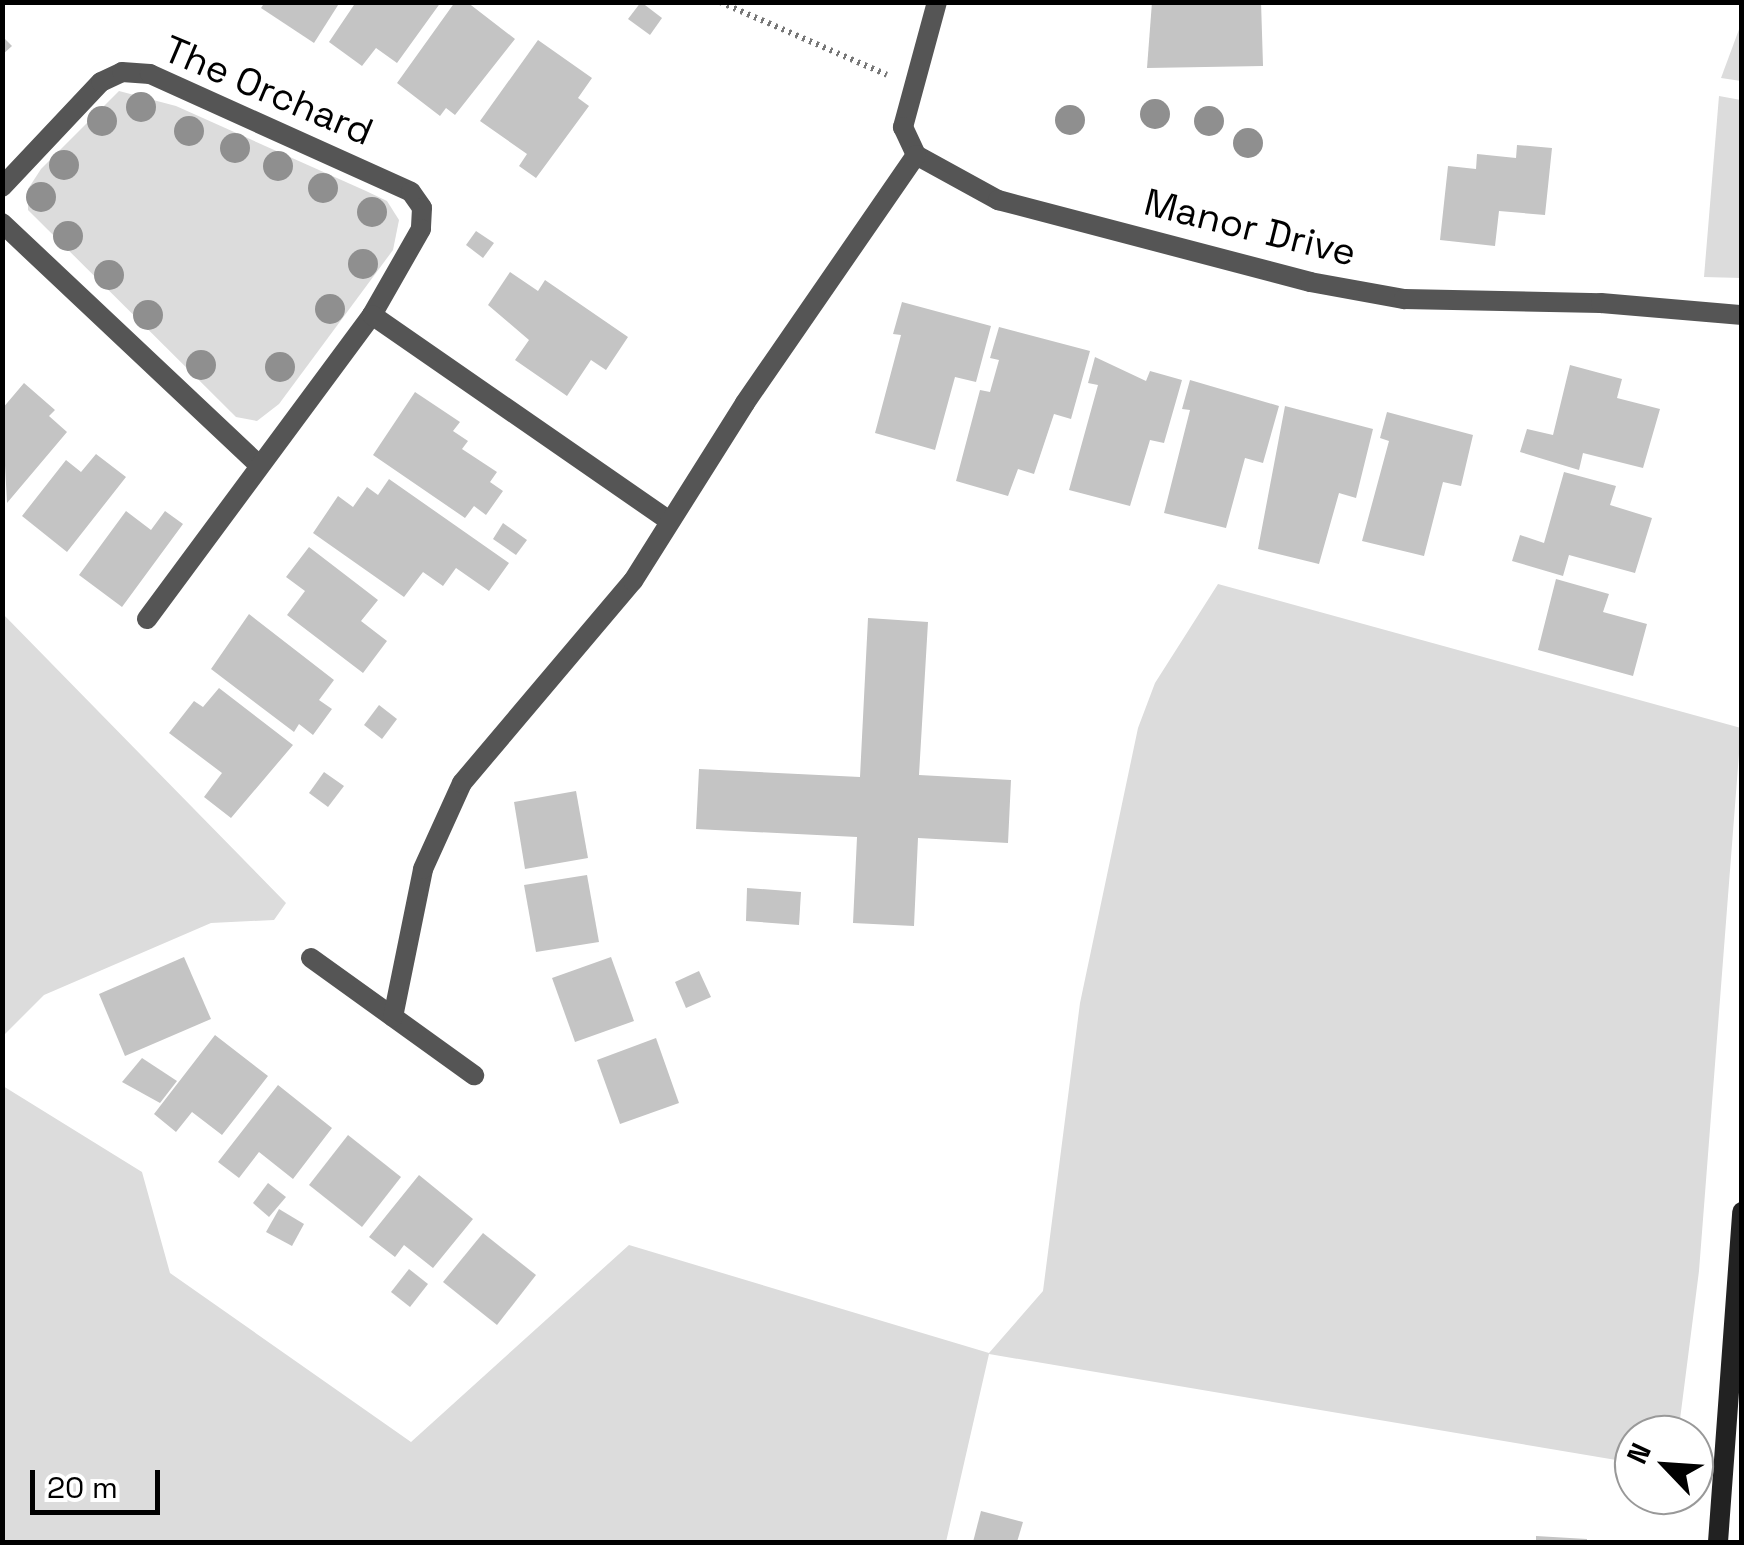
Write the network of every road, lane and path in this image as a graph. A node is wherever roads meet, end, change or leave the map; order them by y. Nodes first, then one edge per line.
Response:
1 (720, 2) edge
2 (937, 2) edge
3 (888, 75) dead end
4 (916, 155) junction
5 (2, 187) edge
6 (2, 223) edge
7 (372, 315) junction
8 (1742, 315) edge
9 (259, 465) junction
10 (670, 521) junction
11 (147, 619) dead end
12 (311, 958) dead end
13 (394, 1017) junction
14 (474, 1076) dead end
15 (1742, 1212) edge
16 (1718, 1542) edge

1 - 3 path
2 - 4 street
4 - 8 street, Manor Drive
4 - 10 street
5 - 7 street, The Orchard
6 - 9 street
7 - 9 street, The Orchard
7 - 10 street
9 - 11 street, The Orchard
10 - 13 street
12 - 13 street
13 - 14 street
15 - 16 main road

